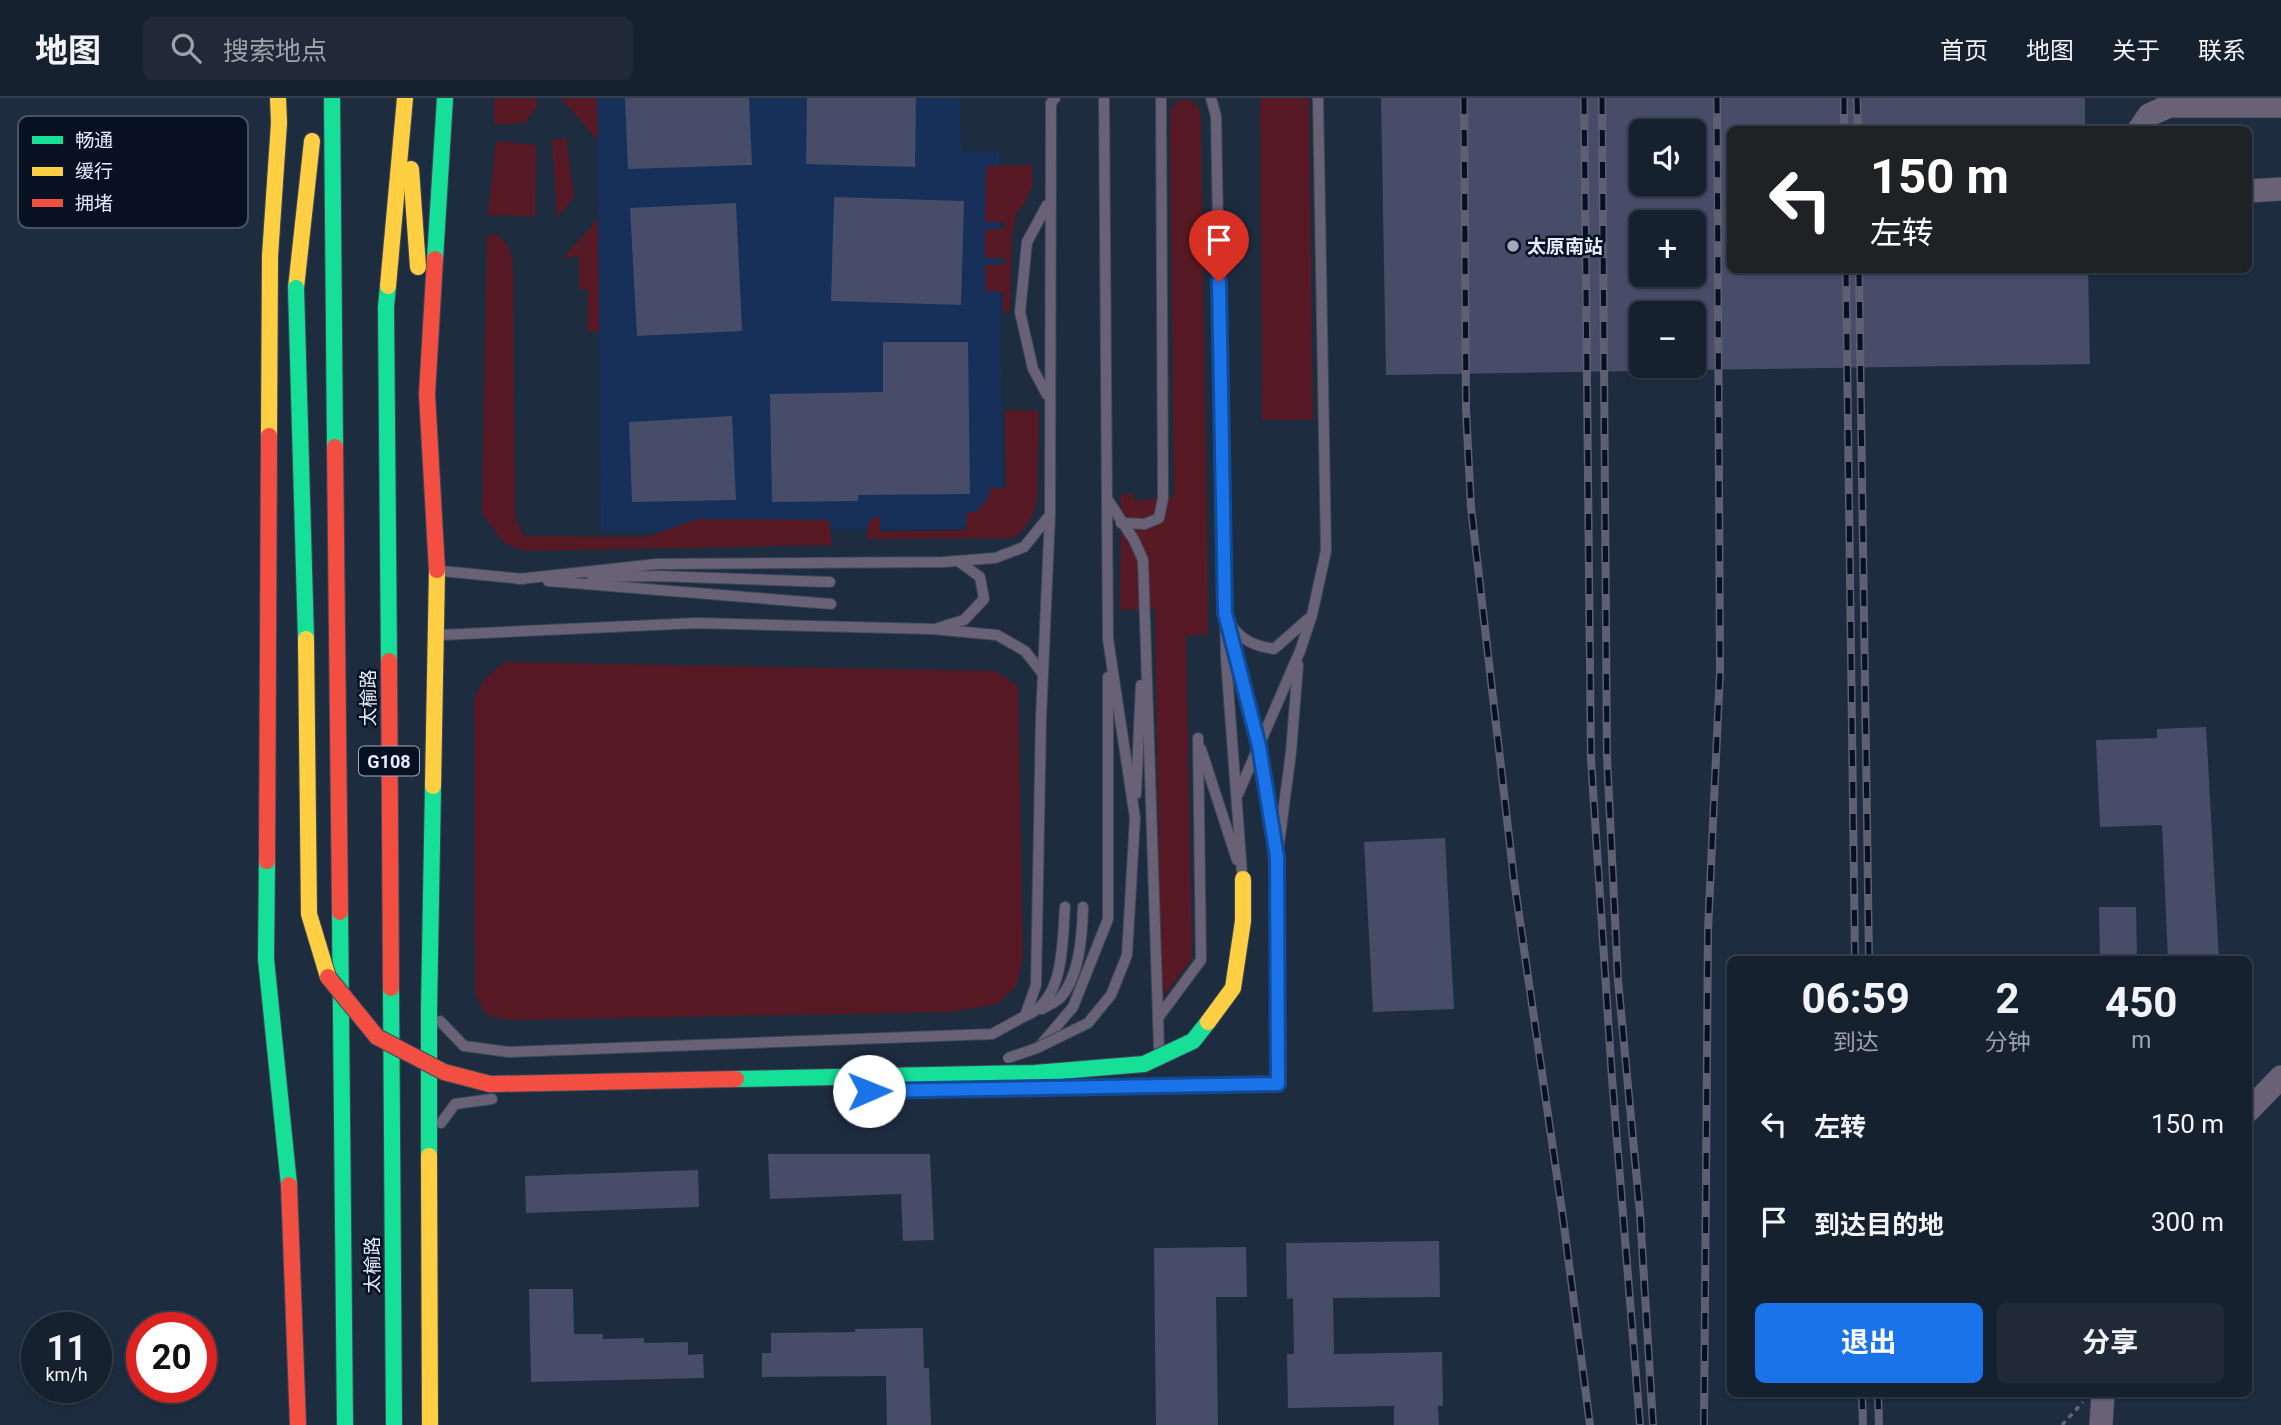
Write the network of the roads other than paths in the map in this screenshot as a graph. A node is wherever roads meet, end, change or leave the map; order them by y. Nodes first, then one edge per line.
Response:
1 (278, 98) edge
2 (331, 98) edge
3 (405, 98) edge
4 (445, 98) edge
5 (1055, 98) edge
6 (1104, 98) edge
7 (1161, 98) edge
8 (1211, 98) edge
9 (1318, 98) edge
10 (2281, 106) edge
11 (279, 123) junction
12 (313, 125) dead end
13 (2142, 126) edge
14 (2281, 189) edge
15 (2252, 191) edge
16 (1049, 202) junction
17 (296, 288) junction
18 (427, 394) junction
19 (1049, 398) junction
20 (1107, 499) junction
21 (1050, 515) junction
22 (1121, 523) junction
23 (958, 561) junction
24 (437, 570) junction
25 (519, 579) junction
26 (830, 582) dead end
27 (831, 604) dead end
28 (1145, 604) junction
29 (1225, 613) junction
30 (1312, 615) junction
31 (932, 629) junction
32 (435, 636) junction
33 (1108, 639) junction
34 (1300, 651) junction
35 (1043, 674) junction
36 (1259, 746) junction
37 (1237, 797) junction
38 (1135, 818) junction
39 (1277, 857) junction
40 (1243, 879) junction
41 (1065, 907) dead end
42 (1083, 907) dead end
43 (429, 1009) junction
44 (1038, 1011) junction
45 (1025, 1016) junction
46 (1158, 1018) junction
47 (962, 1074) junction
48 (2281, 1077) edge
49 (1160, 1086) junction
50 (1068, 1088) dead end
51 (1002, 1089) dead end
52 (508, 1098) dead end
53 (2252, 1107) edge
54 (429, 1139) junction
55 (430, 1217) junction
56 (414, 1356) dead end
57 (410, 1397) dead end
58 (2094, 1397) edge
59 (298, 1425) edge
60 (345, 1425) edge
61 (394, 1425) edge
62 (407, 1425) edge
63 (430, 1425) edge
64 (2101, 1425) edge

1 - 11 main road
2 - 60 main road, 太榆路 / G108
3 - 18 main road
3 - 61 main road, 太榆路 / G108
4 - 18 main road
5 - 16 lane
6 - 20 lane
7 - 22 lane
8 - 29 lane
9 - 30 lane
10 - 13 street
11 - 17 main road
11 - 59 main road
12 - 17 main road
14 - 15 street
16 - 19 lane
16 - 19 lane
17 - 47 main road, bridge
18 - 24 main road
19 - 21 lane
20 - 22 lane
20 - 33 lane
21 - 23 lane
21 - 35 lane
22 - 28 lane
23 - 25 lane
23 - 31 lane
24 - 25 lane
24 - 32 main road
25 - 26 lane
25 - 27 lane
28 - 38 lane
28 - 46 lane
29 - 30 lane
29 - 36 lane
29 - 37 lane
30 - 34 lane
31 - 32 lane
31 - 35 lane
32 - 43 main road
33 - 38 lane
33 - 51 lane
34 - 36 lane
34 - 39 lane
35 - 45 lane
36 - 37 lane
36 - 39 lane
37 - 40 lane
38 - 47 lane, bridge
39 - 49 lane
40 - 46 lane
40 - 47 main road, bridge
41 - 44 lane
42 - 44 lane
43 - 45 lane
43 - 54 main road
44 - 45 lane
46 - 49 lane
48 - 53 street
49 - 50 lane
52 - 54 lane
54 - 55 main road
55 - 56 main road
55 - 63 main road
57 - 62 main road
58 - 64 street

